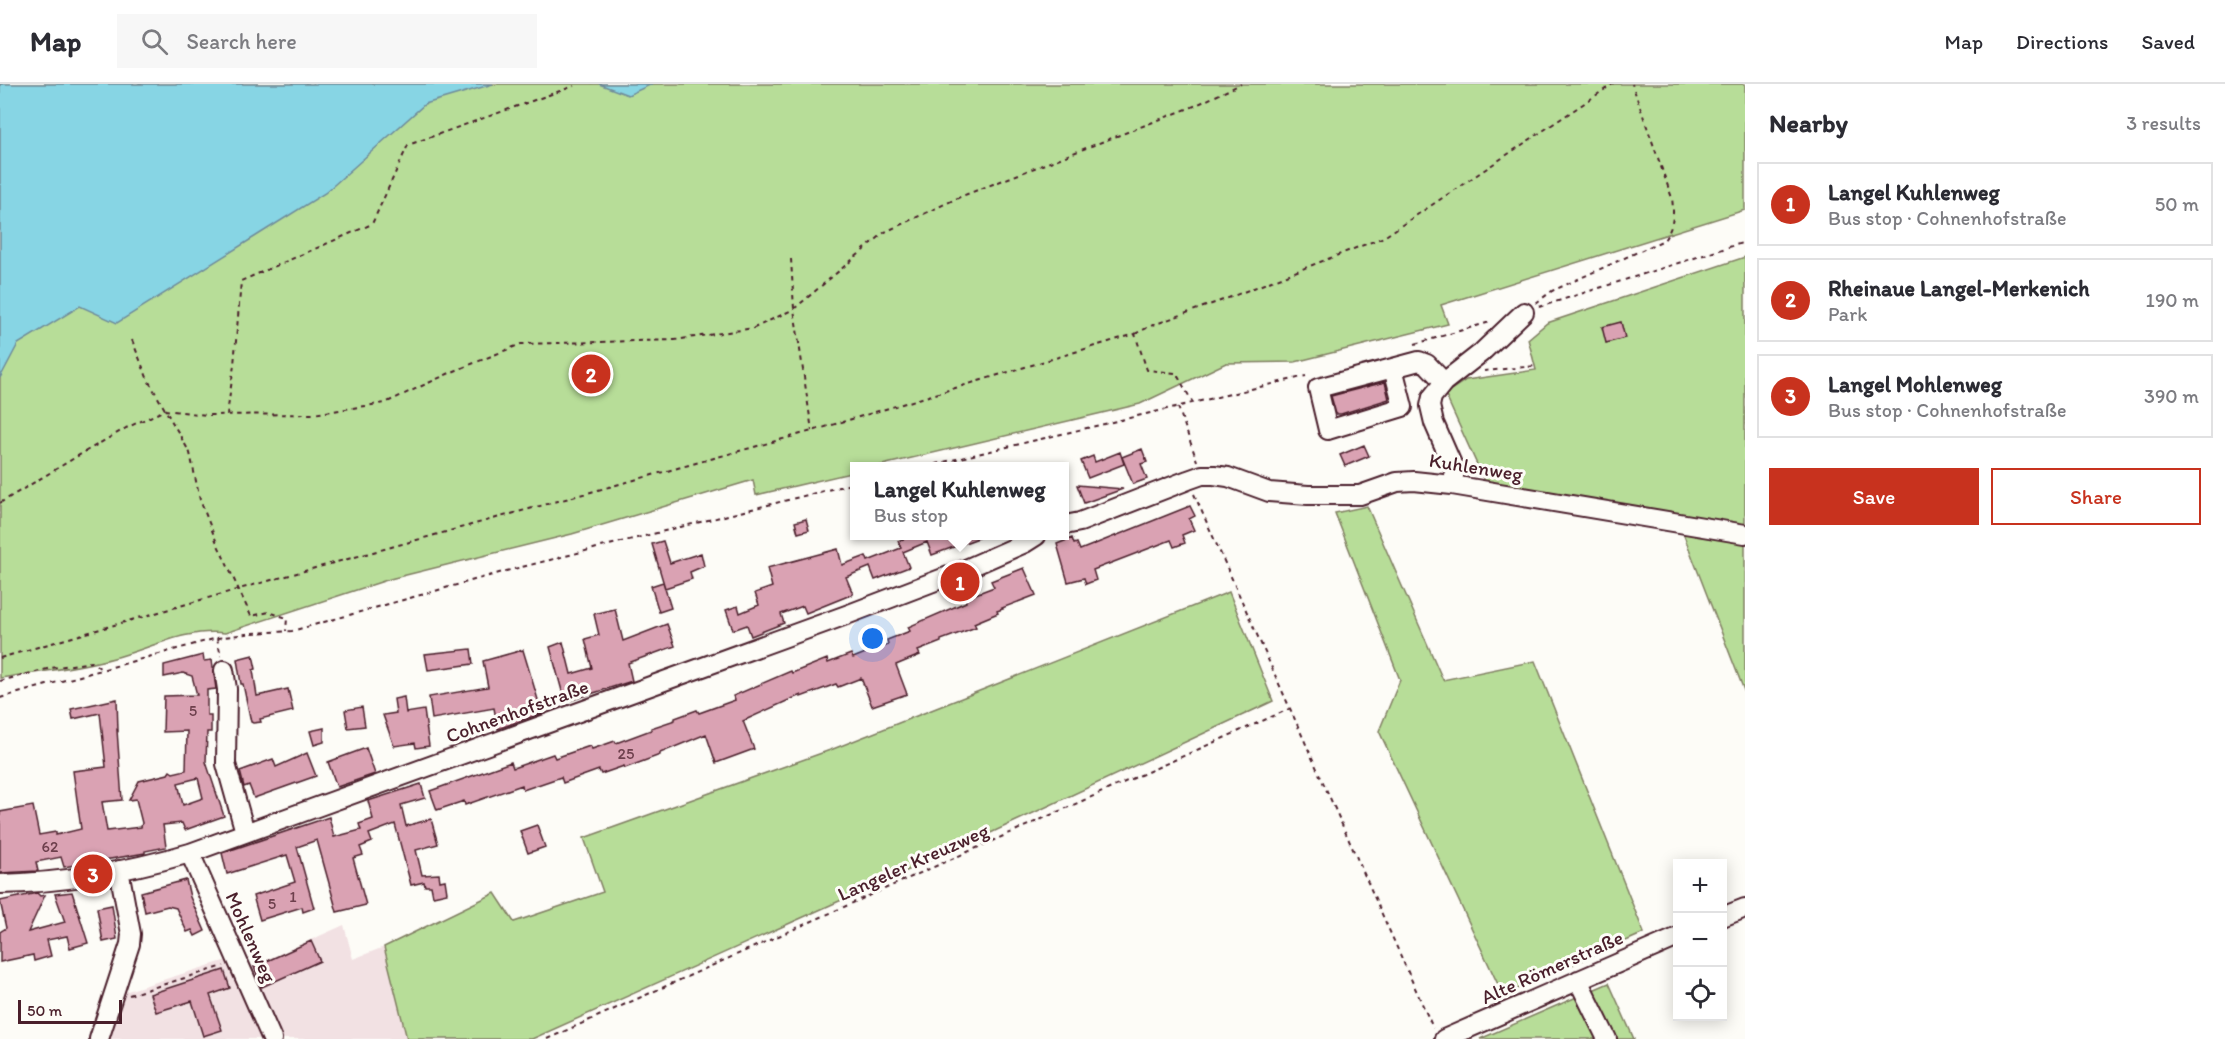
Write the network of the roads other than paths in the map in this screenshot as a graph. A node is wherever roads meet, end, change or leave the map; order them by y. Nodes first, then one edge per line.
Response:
1 (1524, 312) road end
2 (1393, 368) junction
3 (1444, 382) junction
4 (1452, 485) junction
5 (1069, 524) edge
6 (1745, 534) edge
7 (1030, 540) edge
8 (224, 670) dead end
9 (245, 832) junction
10 (190, 853) junction
11 (119, 870) junction
12 (0, 884) edge
13 (1745, 908) edge
14 (1727, 915) edge
15 (1673, 939) edge
16 (1578, 980) junction
17 (1440, 1036) edge
18 (99, 1039) edge
19 (272, 1039) edge
20 (1607, 1039) edge

1 - 3 street
2 - 2 street
2 - 3 street
3 - 4 street
4 - 5 street, Kuhlenweg
4 - 6 street, Kuhlenweg
7 - 9 street, Cohnenhofstraße
8 - 9 street
9 - 10 street, Cohnenhofstraße
10 - 11 street, Cohnenhofstraße
10 - 19 street, Mohlenweg
11 - 12 street, Cohnenhofstraße
11 - 18 street
13 - 14 street
15 - 16 street, Alte Römerstraße
16 - 17 street, Alte Römerstraße
16 - 20 street

